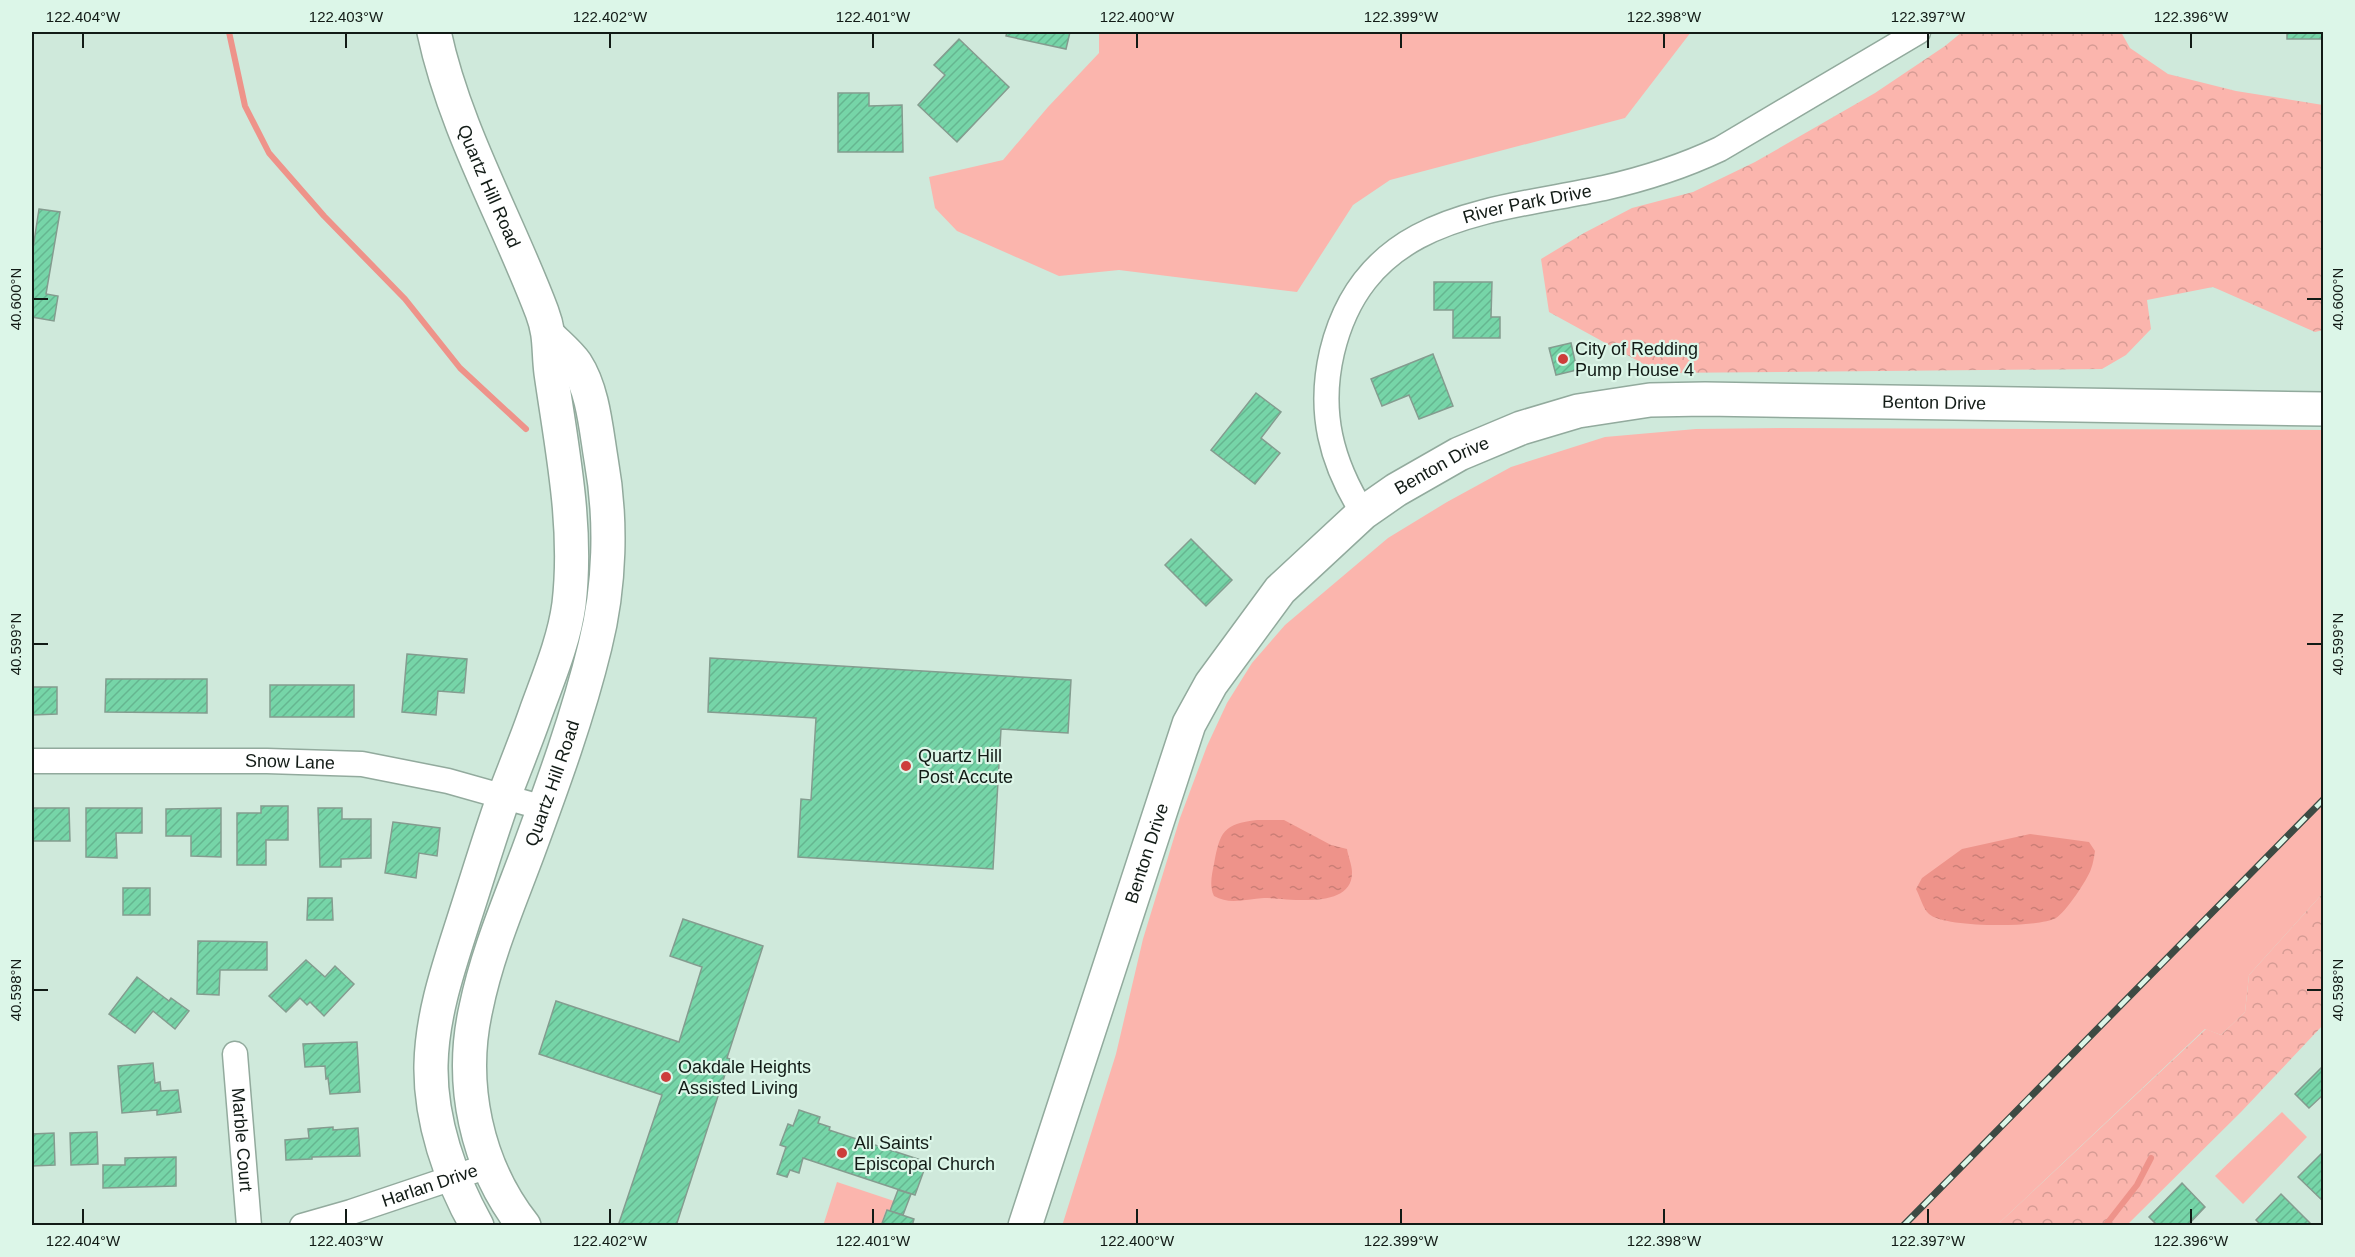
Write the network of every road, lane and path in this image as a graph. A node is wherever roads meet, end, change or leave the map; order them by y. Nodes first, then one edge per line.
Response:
1 (434, 32) edge
2 (1918, 32) edge
3 (550, 337) junction
4 (2324, 409) edge
5 (1363, 513) junction
6 (32, 761) edge
7 (504, 796) junction
8 (544, 808) junction
9 (235, 1054) dead end
10 (488, 1166) junction
11 (454, 1176) junction
12 (249, 1226) edge
13 (302, 1226) edge
14 (477, 1226) edge
15 (524, 1226) edge
16 (1025, 1226) edge

1 - 3 street, Quartz Hill Road
2 - 5 street, River Park Drive
3 - 7 street, Quartz Hill Road
3 - 8 street, Quartz Hill Road
4 - 5 street, Benton Drive
5 - 16 street, Benton Drive
6 - 7 street, Snow Lane
7 - 8 street, Snow Lane
7 - 11 street, Quartz Hill Road
8 - 10 street, Quartz Hill Road
9 - 12 street, Marble Court
10 - 11 street, Harlan Drive
10 - 15 street, Quartz Hill Road
11 - 13 street, Harlan Drive
11 - 14 street, Quartz Hill Road

